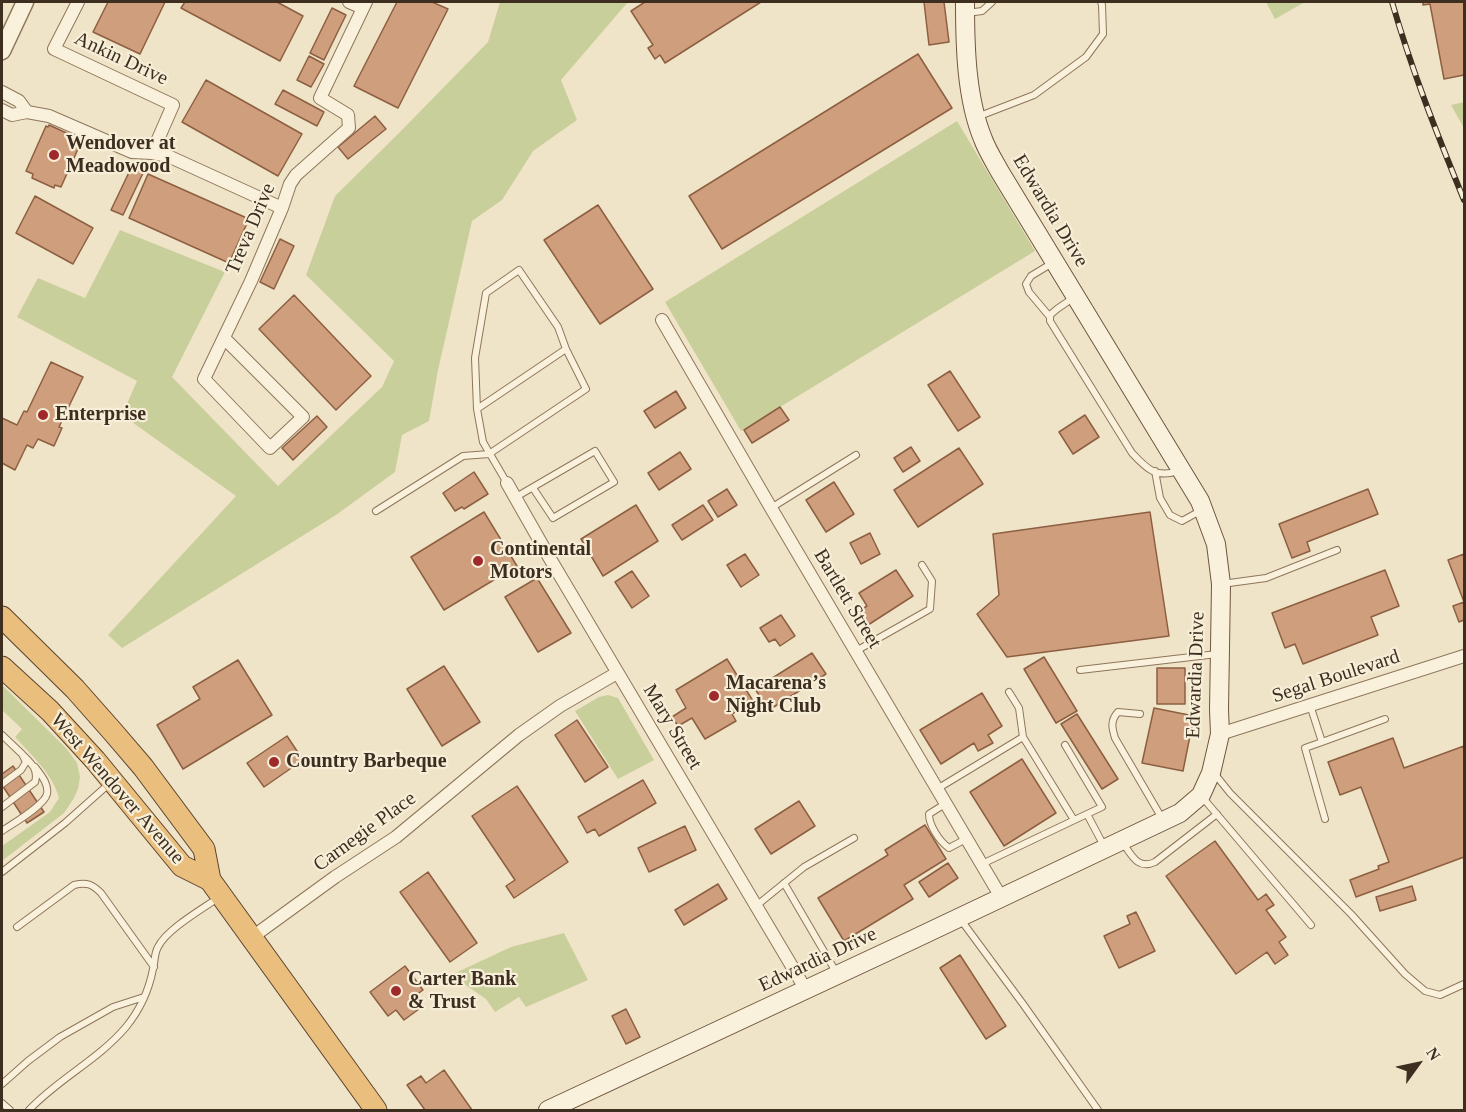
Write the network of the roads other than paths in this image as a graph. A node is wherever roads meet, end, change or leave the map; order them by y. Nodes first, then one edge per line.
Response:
1 (25, 2) edge
2 (78, 2) edge
3 (349, 2) edge
4 (992, 2) edge
5 (1101, 2) edge
6 (364, 5) edge
7 (964, 8) edge
8 (2, 51) edge
9 (2, 92) edge
10 (2, 110) edge
11 (27, 112) junction
12 (976, 117) junction
13 (152, 153) junction
14 (282, 208) junction
15 (1054, 261) junction
16 (1076, 297) junction
17 (1050, 317) junction
18 (662, 320) dead end
19 (224, 338) junction
20 (566, 349) junction
21 (477, 409) junction
22 (489, 454) junction
23 (856, 455) dead end
24 (1181, 470) junction
25 (1155, 471) junction
26 (507, 483) joint
27 (533, 488) junction
28 (515, 498) junction
29 (771, 508) junction
30 (1204, 510) junction
31 (376, 511) dead end
32 (1337, 550) dead end
33 (922, 565) dead end
34 (1221, 584) junction
35 (2, 617) edge
36 (855, 651) junction
37 (1220, 653) junction
38 (1464, 656) edge
39 (2, 667) edge
40 (1080, 670) dead end
41 (617, 673) junction
42 (1009, 692) dead end
43 (1310, 705) junction
44 (1140, 714) dead end
45 (1385, 719) dead end
46 (1220, 734) junction
47 (2, 735) edge
48 (1023, 737) junction
49 (1322, 742) junction
50 (1065, 745) dead end
51 (22, 754) junction
52 (35, 767) junction
53 (1212, 771) junction
54 (113, 780) junction
55 (2, 784) edge
56 (937, 789) junction
57 (1201, 795) junction
58 (945, 804) junction
59 (2, 807) edge
60 (1088, 814) junction
61 (1217, 814) junction
62 (1325, 819) dead end
63 (1074, 820) junction
64 (1163, 820) junction
65 (2, 831) edge
66 (854, 838) dead end
67 (966, 839) junction
68 (1113, 844) junction
69 (981, 865) junction
70 (2, 872) edge
71 (784, 883) junction
72 (215, 888) junction
73 (1001, 897) junction
74 (756, 906) junction
75 (959, 917) junction
76 (1311, 925) dead end
77 (17, 927) dead end
78 (251, 938) junction
79 (154, 967) junction
80 (838, 975) junction
81 (1464, 984) edge
82 (806, 990) junction
83 (144, 997) junction
84 (2, 1084) edge
85 (2, 1103) edge
86 (10, 1110) edge
87 (29, 1110) edge
88 (376, 1110) edge
89 (548, 1110) edge
90 (1098, 1110) edge

1 - 8 street
2 - 13 street, Ankin Drive
3 - 6 street
4 - 7 lane
5 - 12 lane
6 - 14 street, Treva Drive
7 - 12 main road, Edwardia Drive
9 - 11 street
10 - 11 street
11 - 13 street
12 - 15 main road, Edwardia Drive
13 - 14 street
14 - 19 street, Treva Drive
15 - 16 main road, Edwardia Drive
15 - 17 lane
16 - 17 lane
16 - 24 main road, Edwardia Drive
17 - 25 lane
18 - 29 street, Bartlett Street
19 - 19 street, Treva Drive
20 - 21 lane
20 - 21 lane
20 - 22 lane
21 - 22 lane
22 - 26 lane
22 - 31 lane
23 - 29 lane
24 - 25 lane
24 - 30 main road, Edwardia Drive
25 - 30 lane
26 - 28 street, Mary Street
27 - 27 lane
27 - 28 lane
28 - 41 street, Mary Street
29 - 36 street, Bartlett Street
30 - 34 main road, Edwardia Drive
32 - 34 lane
33 - 36 lane
34 - 37 main road, Edwardia Drive
35 - 72 highway, West Wendover Avenue
36 - 56 street, Bartlett Street
37 - 40 lane
37 - 46 main road, Edwardia Drive
38 - 43 street, Segal Boulevard
39 - 54 highway, West Wendover Avenue
41 - 74 street, Mary Street
41 - 78 street, Carnegie Place
42 - 48 lane
43 - 46 street, Segal Boulevard
43 - 49 lane
44 - 64 lane
45 - 49 lane
46 - 53 main road, Edwardia Drive
47 - 51 lane
48 - 56 lane
48 - 63 lane
49 - 62 lane
50 - 60 lane
51 - 52 lane
51 - 55 lane
52 - 59 lane
52 - 65 lane
53 - 57 main road, Edwardia Drive
53 - 81 lane
54 - 70 lane
54 - 72 highway, West Wendover Avenue
56 - 58 street, Bartlett Street
57 - 61 lane
57 - 64 main road, Edwardia Drive
58 - 67 street, Bartlett Street
58 - 67 lane
60 - 63 lane
60 - 68 lane
61 - 68 lane
61 - 76 lane
63 - 69 lane
64 - 68 main road, Edwardia Drive
66 - 71 lane
67 - 69 street, Bartlett Street
68 - 73 main road, Edwardia Drive
69 - 73 street, Bartlett Street
71 - 74 lane
71 - 80 lane
72 - 78 highway, West Wendover Avenue
72 - 79 lane
73 - 75 main road, Edwardia Drive
74 - 82 street, Mary Street
75 - 80 main road, Edwardia Drive
75 - 90 lane
77 - 79 lane
78 - 88 highway, West Wendover Avenue
79 - 83 lane
80 - 82 main road, Edwardia Drive
82 - 89 main road, Edwardia Drive
83 - 84 lane
83 - 87 lane
85 - 86 lane

